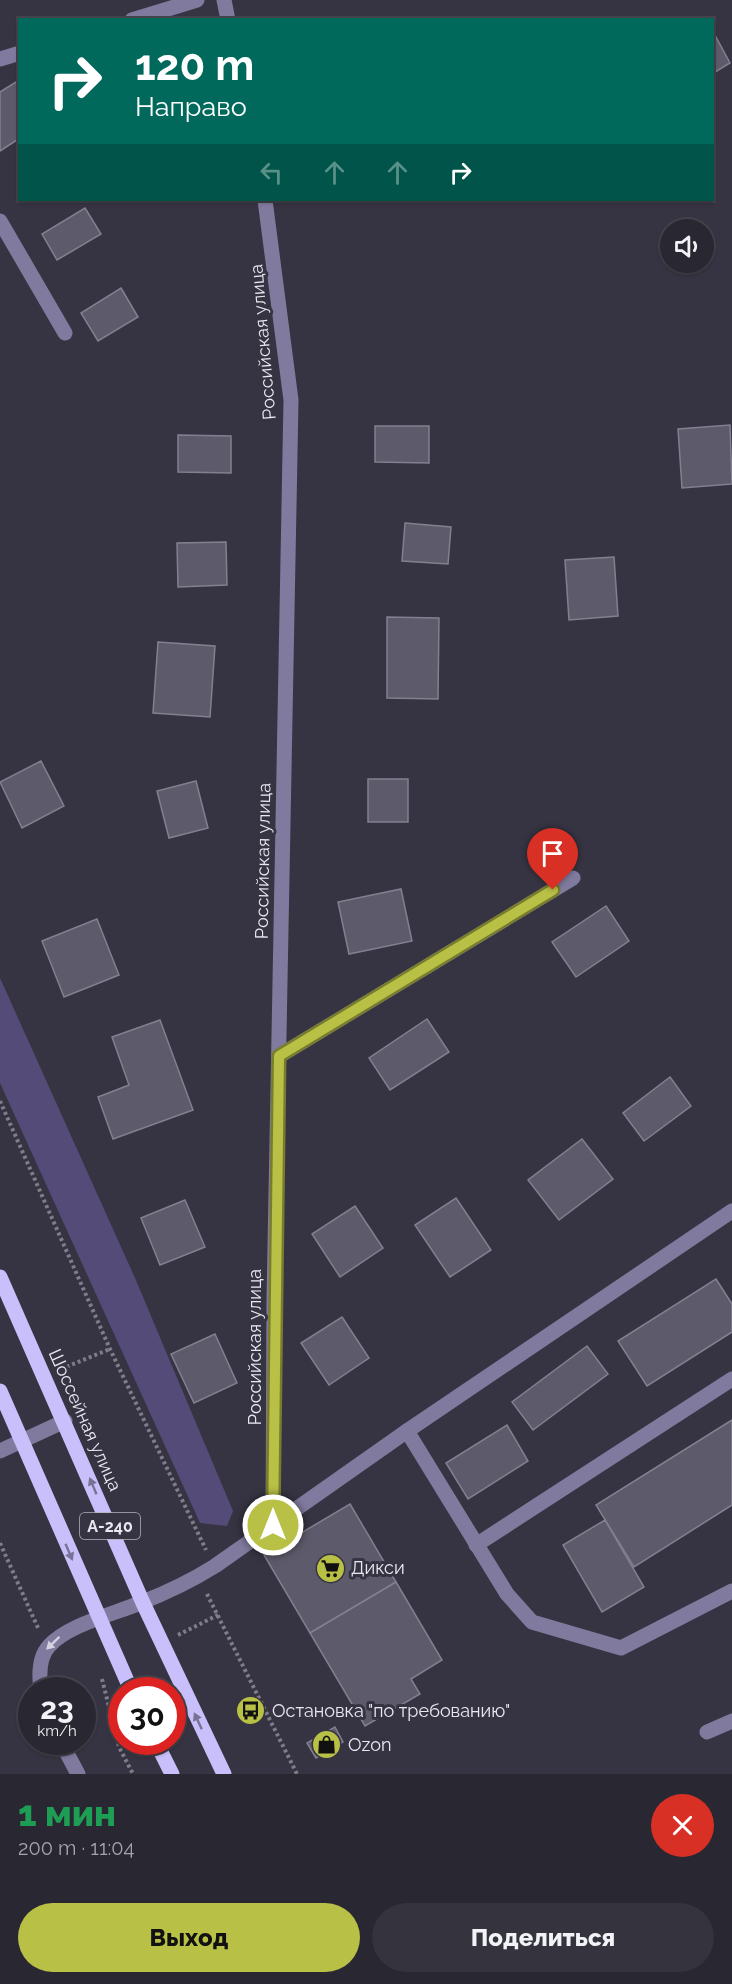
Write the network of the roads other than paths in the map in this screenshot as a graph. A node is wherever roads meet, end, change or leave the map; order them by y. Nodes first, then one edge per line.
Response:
1 (197, 0) edge
2 (224, 0) edge
3 (138, 18) edge
4 (228, 18) edge
5 (18, 54) edge
6 (0, 59) edge
7 (265, 201) edge
8 (0, 221) edge
9 (65, 333) dead end
10 (573, 878) dead end
11 (279, 1056) junction
12 (732, 1211) edge
13 (0, 1277) edge
14 (732, 1379) edge
15 (0, 1391) edge
16 (65, 1421) junction
17 (407, 1431) junction
18 (21, 1440) junction
19 (0, 1451) edge
20 (273, 1525) junction
21 (476, 1545) junction
22 (732, 1591) edge
23 (143, 1602) junction
24 (99, 1620) junction
25 (39, 1677) edge
26 (125, 1677) edge
27 (732, 1721) edge
28 (707, 1732) dead end
29 (68, 1755) edge
30 (162, 1755) edge
31 (78, 1774) edge
32 (172, 1774) edge
33 (224, 1774) edge

1 - 3 street
2 - 4 street
5 - 6 street
7 - 11 street, Российская улица
8 - 9 street
10 - 11 street
11 - 20 street, Российская улица
12 - 17 street
13 - 16 main road, Шоссейная улица / А-240
14 - 21 street
15 - 18 main road, А-240
16 - 18 street
23 -> 16 main road, Шоссейная улица / А-240
17 - 20 street
17 - 21 street
18 - 19 street
18 -> 24 main road, А-240
20 - 23 street
21 - 22 street
23 - 24 street
33 -> 23 main road, Шоссейная улица / А-240
24 -> 25 street
24 - 26 main road, А-240
27 - 28 street
29 - 31 street
30 - 32 main road

